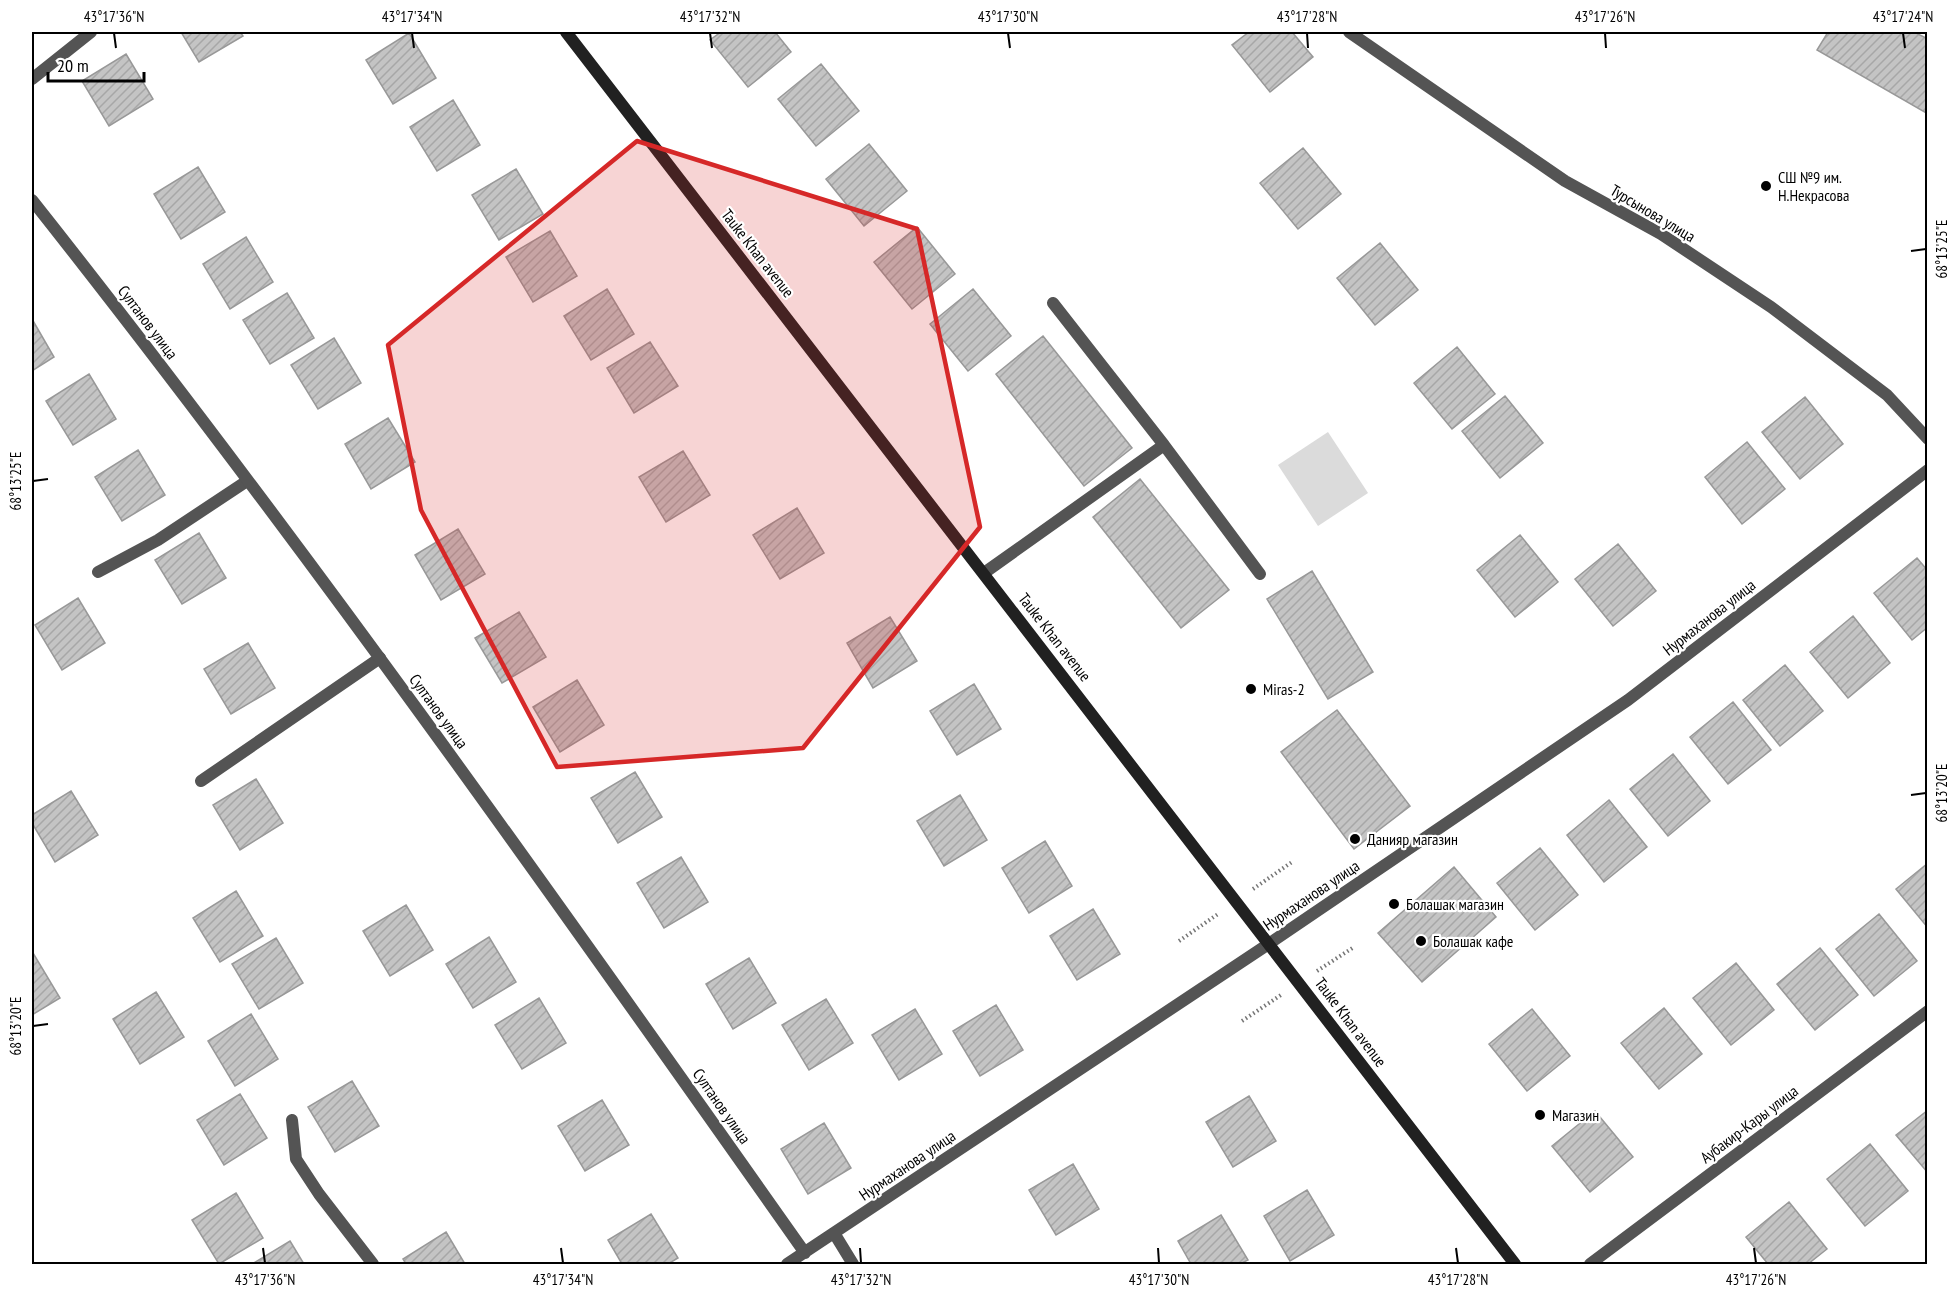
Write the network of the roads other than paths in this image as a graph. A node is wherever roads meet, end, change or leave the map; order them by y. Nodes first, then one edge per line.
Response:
1 (91, 32) edge
2 (566, 32) edge
3 (1349, 32) edge
4 (32, 79) edge
5 (32, 200) edge
6 (1053, 303) dead end
7 (1928, 439) edge
8 (1164, 445) junction
9 (1928, 470) edge
10 (247, 481) junction
11 (98, 572) dead end
12 (984, 573) junction
13 (1260, 574) dead end
14 (380, 658) junction
15 (201, 781) dead end
16 (1270, 943) junction
17 (1928, 1011) edge
18 (292, 1120) dead end
19 (834, 1233) junction
20 (805, 1253) junction
21 (373, 1264) edge
22 (787, 1264) edge
23 (853, 1264) edge
24 (1515, 1264) edge
25 (1590, 1264) edge

1 - 4 street
2 - 12 street, Tauke Khan avenue
3 - 7 street, Турсынова улица
5 - 10 street, Султанов улица
6 - 8 street
8 - 12 street
8 - 13 street
9 - 16 street, Нурмаханова улица
10 - 11 street
10 - 14 street, Султанов улица
12 - 16 street, Tauke Khan avenue
14 - 15 street
14 - 20 street, Султанов улица
16 - 19 street, Нурмаханова улица
16 - 24 street, Tauke Khan avenue
17 - 25 street, Аубакир-Кары улица
18 - 21 street
19 - 20 street, Нурмаханова улица
19 - 23 street
20 - 22 street, Нурмаханова улица

